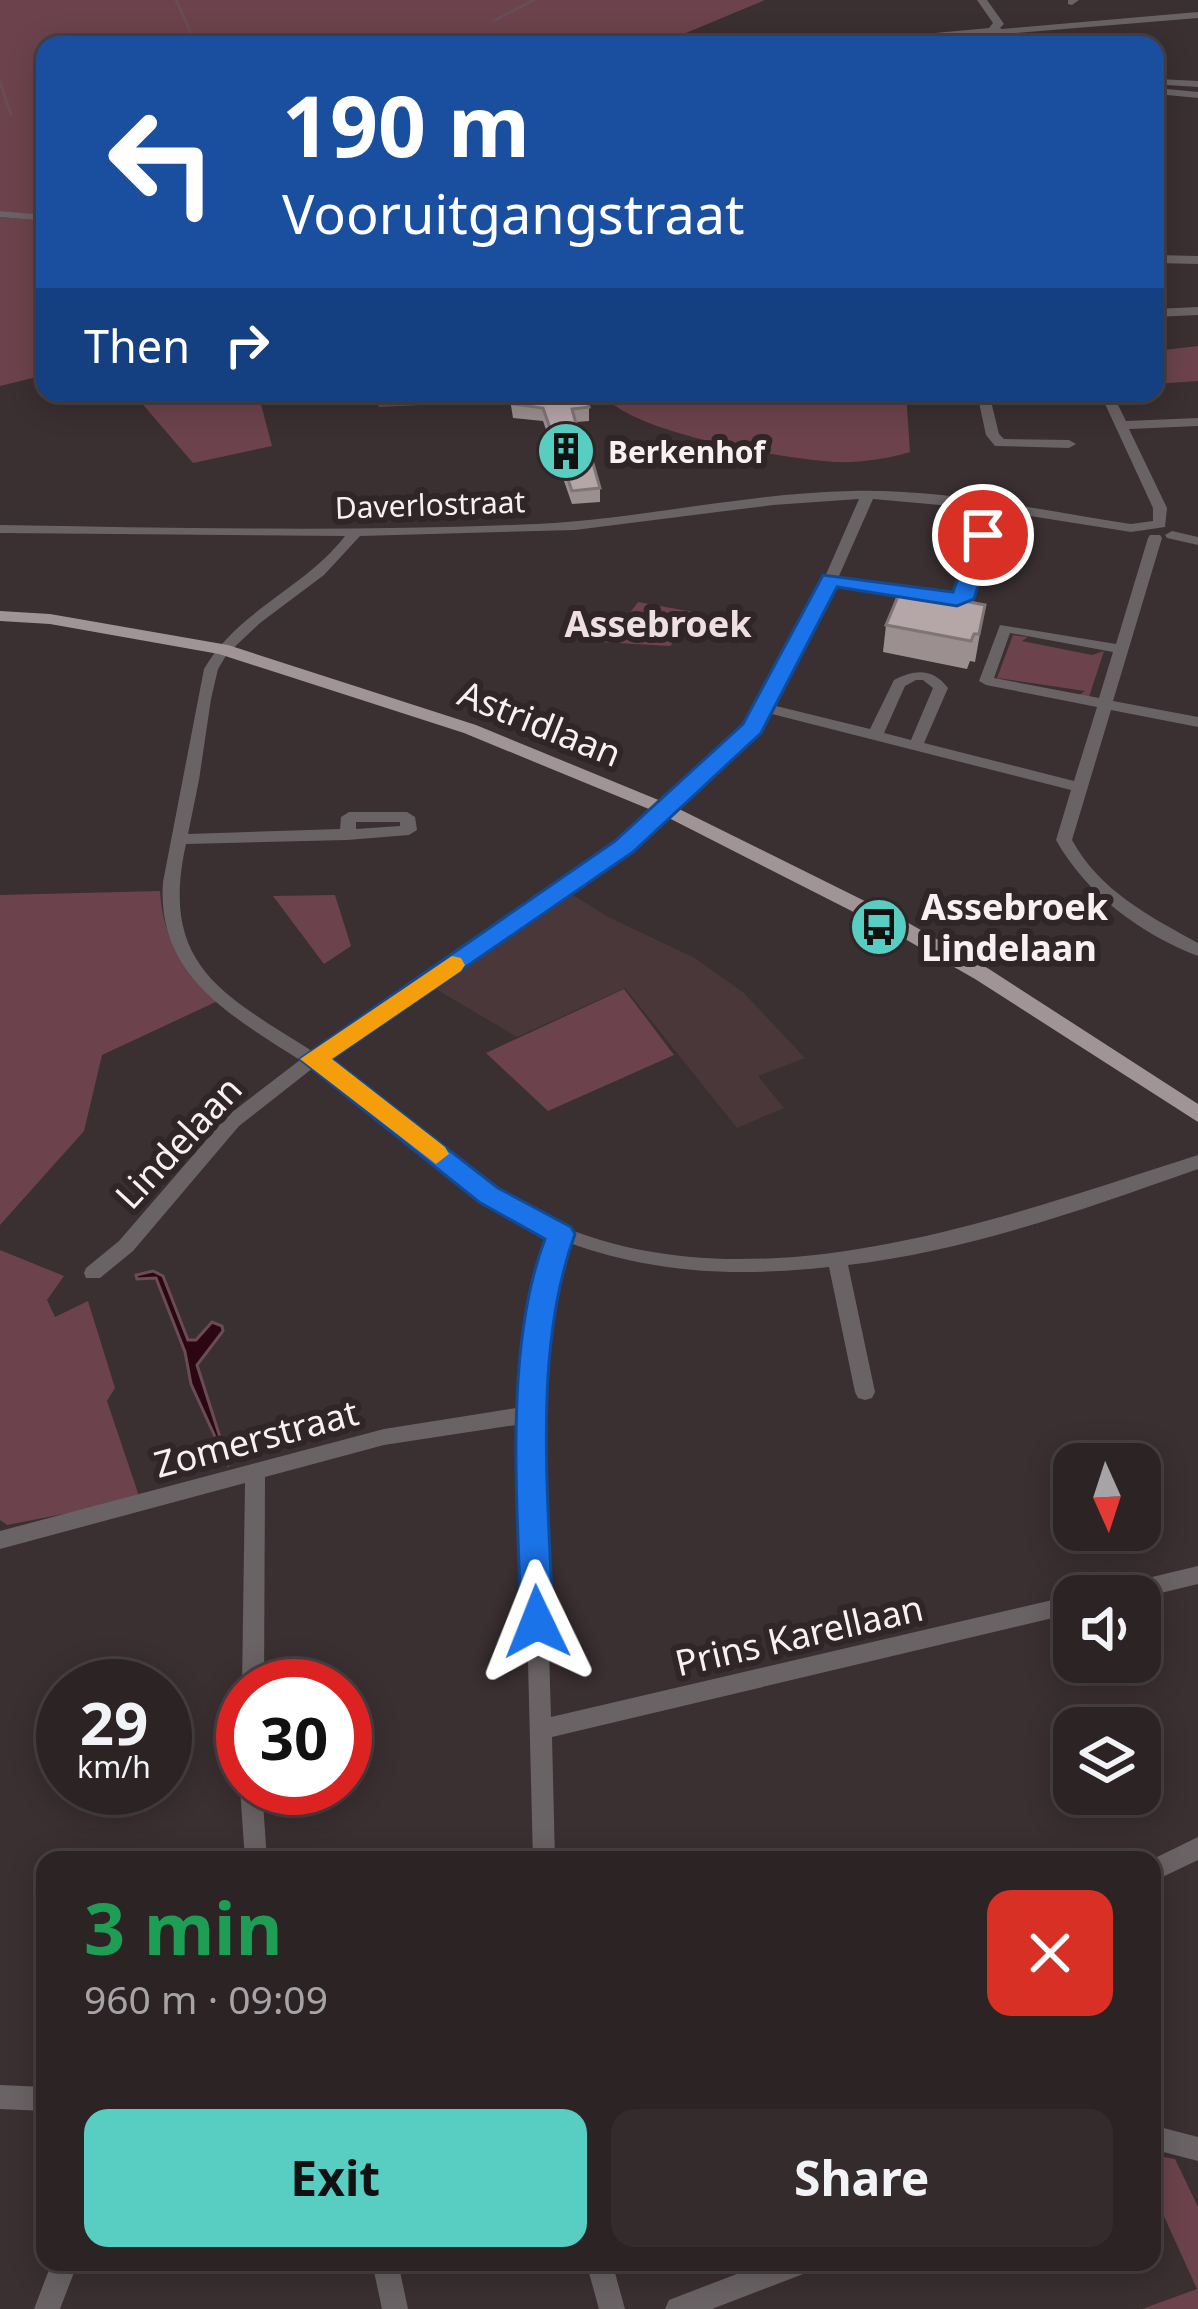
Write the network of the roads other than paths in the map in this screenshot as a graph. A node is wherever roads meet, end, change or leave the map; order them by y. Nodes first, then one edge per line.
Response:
1 (982, 0) edge
2 (1198, 15) edge
3 (1003, 32) edge
4 (952, 36) edge
5 (1164, 81) edge
6 (1198, 84) edge
7 (1164, 92) edge
8 (1198, 94) edge
9 (0, 214) edge
10 (36, 217) edge
11 (1164, 259) edge
12 (1198, 260) edge
13 (1198, 311) edge
14 (1164, 313) edge
15 (985, 402) edge
16 (1110, 402) edge
17 (1198, 422) edge
18 (1122, 425) junction
19 (1069, 444) dead end
20 (868, 495) junction
21 (992, 508) junction
22 (0, 529) edge
23 (1158, 532) junction
24 (354, 534) junction
25 (1198, 542) edge
26 (831, 579) junction
27 (0, 616) edge
28 (222, 649) junction
29 (1122, 649) junction
30 (1105, 705) junction
31 (766, 708) junction
32 (1198, 722) edge
33 (875, 735) junction
34 (916, 746) junction
35 (1081, 787) junction
36 (667, 810) junction
37 (347, 835) dead end
38 (181, 838) junction
39 (1198, 950) edge
40 (313, 1059) junction
41 (1198, 1114) edge
42 (1198, 1162) edge
43 (561, 1234) junction
44 (837, 1258) junction
45 (93, 1273) dead end
46 (865, 1392) dead end
47 (532, 1414) junction
48 (255, 1475) junction
49 (0, 1540) edge
50 (1198, 1575) edge
51 (1161, 1584) edge
52 (1053, 1609) edge
53 (253, 1659) edge
54 (540, 1730) junction
55 (253, 1815) edge
56 (1198, 1848) edge
57 (255, 1851) edge
58 (544, 1851) edge
59 (1161, 1866) edge
60 (0, 2097) edge
61 (36, 2099) edge
62 (1161, 2139) edge
63 (1198, 2149) edge
64 (62, 2271) edge
65 (387, 2271) edge
66 (601, 2271) edge
67 (778, 2271) edge
68 (47, 2309) edge
69 (395, 2309) edge
70 (612, 2309) edge
71 (678, 2309) edge

1 - 3 street
2 - 3 street
3 - 4 street
5 - 6 street
7 - 8 street
9 - 10 street
11 - 12 street
13 - 14 street
15 - 19 street
16 - 18 street
17 - 18 street
18 - 23 street
20 - 21 street, Daverlostraat
20 - 24 street, Daverlostraat
20 - 26 street, Lindelaan
21 - 23 street, Daverlostraat
21 - 26 street
22 - 24 street, Daverlostraat
23 - 25 street, Daverlostraat
23 - 29 street
24 - 28 street
26 - 31 street, Lindelaan
27 - 28 main road, Astridlaan
28 - 36 main road, Astridlaan
28 - 38 street
29 - 30 street
29 - 30 street
30 - 32 street
30 - 35 street
31 - 33 street
31 - 36 street, Lindelaan
33 - 34 street
33 - 34 street
34 - 35 street
35 - 39 street
36 - 40 street, Lindelaan
36 - 41 main road, Astridlaan
37 - 38 street
38 - 40 street
40 - 43 street
40 - 45 street, Lindelaan
42 - 44 street
43 - 44 street
43 - 47 street
44 - 46 street
47 - 48 street, Zomerstraat
47 - 54 street
48 - 49 street, Zomerstraat
48 - 53 street
50 - 51 street
52 - 54 street, Prins Karellaan
54 - 58 street
55 - 57 street
56 - 59 street
60 - 61 street
62 - 63 street
64 - 68 street
65 - 69 street
66 - 70 street
67 - 71 street

